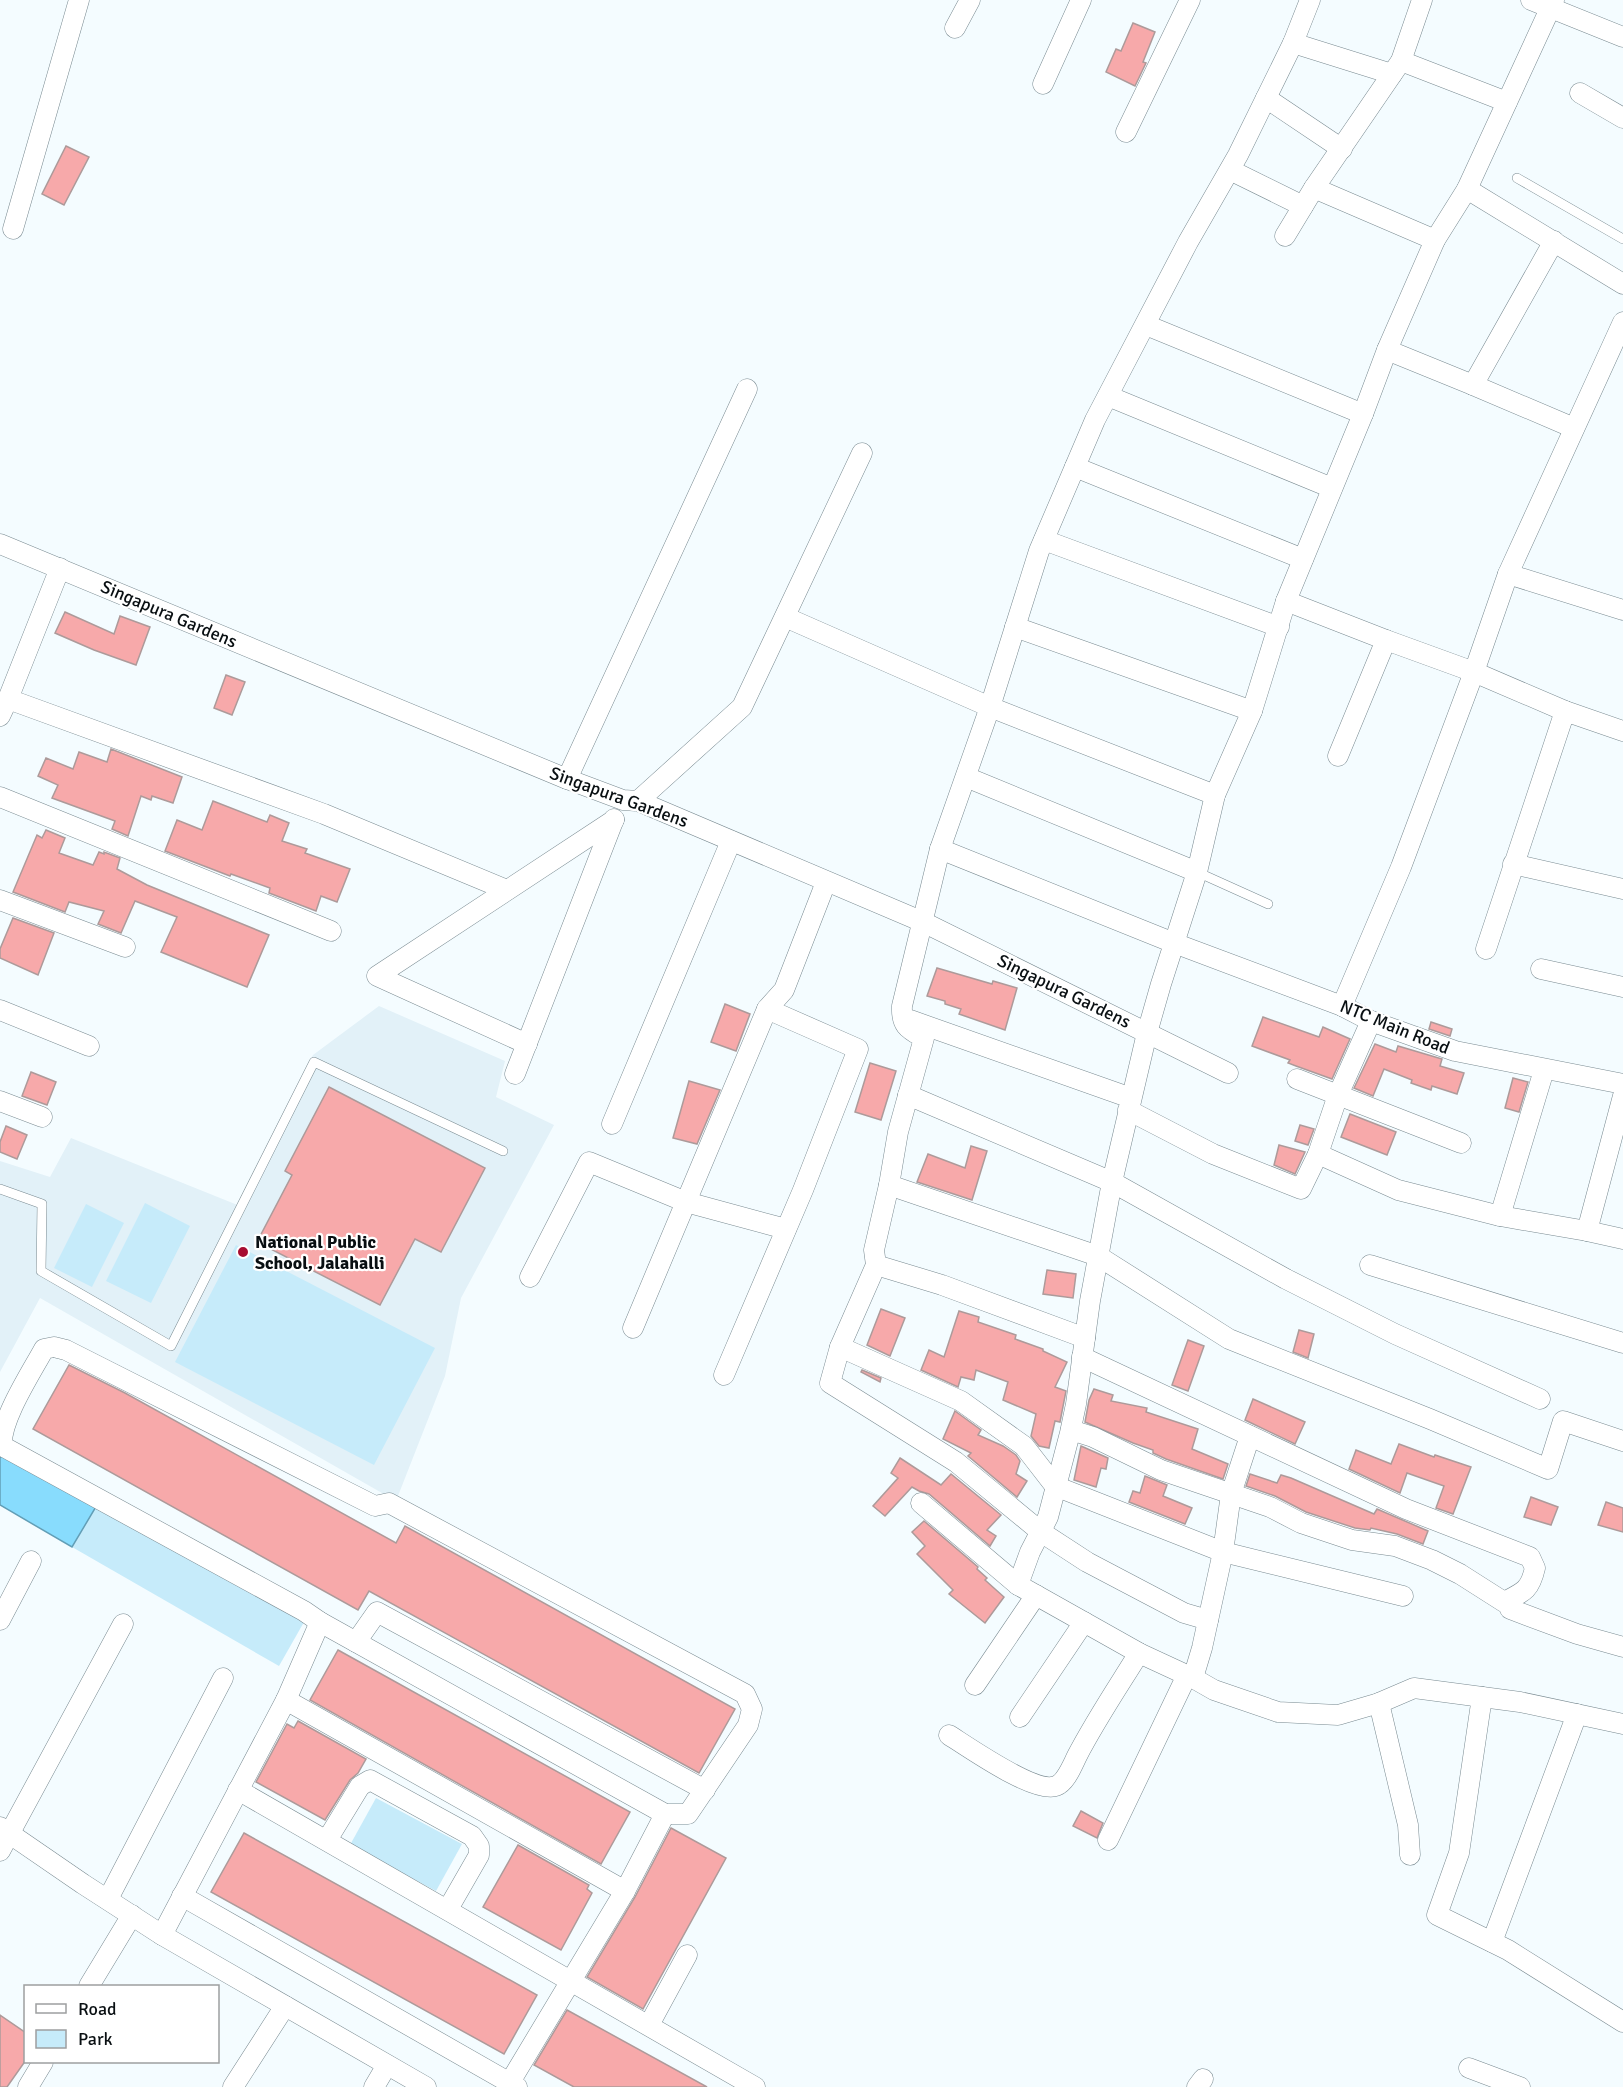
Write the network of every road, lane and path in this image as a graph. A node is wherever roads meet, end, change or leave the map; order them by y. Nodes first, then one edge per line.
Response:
1 (79, 0) edge
2 (970, 0) edge
3 (1081, 0) edge
4 (1190, 0) edge
5 (1310, 0) edge
6 (1422, 0) edge
7 (1531, 0) edge
8 (1552, 3) edge
9 (955, 28) dead end
10 (1623, 37) edge
11 (1293, 43) junction
12 (1397, 67) junction
13 (1043, 84) dead end
14 (1580, 93) dead end
15 (1266, 98) junction
16 (1508, 102) junction
17 (1623, 118) edge
18 (1126, 132) dead end
19 (1342, 148) junction
20 (1230, 170) junction
21 (1517, 178) dead end
22 (1314, 188) junction
23 (1467, 189) junction
24 (1303, 206) junction
25 (13, 229) dead end
26 (1285, 236) dead end
27 (1623, 239) edge
28 (1435, 240) junction
29 (1554, 242) junction
30 (1623, 284) edge
31 (1623, 322) edge
32 (1146, 325) junction
33 (1387, 350) junction
34 (1473, 385) junction
35 (747, 388) dead end
36 (1108, 396) junction
37 (1363, 414) junction
38 (1574, 428) junction
39 (862, 453) dead end
40 (1075, 467) junction
41 (1332, 488) junction
42 (1044, 540) junction
43 (0, 544) edge
44 (1303, 559) junction
45 (60, 568) junction
46 (1508, 574) junction
47 (1286, 601) junction
48 (1623, 610) edge
49 (785, 617) junction
50 (1015, 627) junction
51 (1279, 627) junction
52 (1386, 640) junction
53 (1474, 672) junction
54 (990, 707) junction
55 (4, 708) edge
56 (1252, 711) junction
57 (1565, 711) junction
58 (1623, 730) edge
59 (1338, 756) dead end
60 (966, 777) junction
61 (567, 779) junction
62 (1215, 795) junction
63 (0, 797) edge
64 (631, 801) junction
65 (614, 820) junction
66 (732, 841) junction
67 (940, 849) junction
68 (1513, 864) junction
69 (1197, 872) junction
70 (826, 882) junction
71 (1623, 889) edge
72 (507, 890) junction
73 (0, 900) edge
74 (1268, 904) dead end
75 (923, 922) junction
76 (331, 931) dead end
77 (1174, 943) junction
78 (125, 947) dead end
79 (1486, 949) dead end
80 (1541, 969) dead end
81 (1623, 987) edge
82 (1342, 1006) junction
83 (767, 1009) junction
84 (0, 1010) edge
85 (902, 1017) junction
86 (1371, 1021) junction
87 (1147, 1033) junction
88 (527, 1044) junction
89 (89, 1046) dead end
90 (1544, 1070) junction
91 (1228, 1073) dead end
92 (515, 1074) dead end
93 (1297, 1079) dead end
94 (1623, 1084) edge
95 (908, 1095) junction
96 (1338, 1095) junction
97 (1623, 1096) edge
98 (0, 1101) edge
99 (1130, 1104) junction
100 (42, 1118) dead end
101 (612, 1124) dead end
102 (1461, 1143) dead end
103 (503, 1150) dead end
104 (1318, 1154) junction
105 (1112, 1182) junction
106 (889, 1185) junction
107 (0, 1189) edge
108 (686, 1203) junction
109 (1500, 1216) junction
110 (786, 1228) junction
111 (1587, 1232) junction
112 (1623, 1239) edge
113 (1098, 1256) junction
114 (876, 1265) junction
115 (1370, 1265) dead end
116 (530, 1277) dead end
117 (633, 1328) dead end
118 (1623, 1343) edge
119 (840, 1347) junction
120 (1084, 1347) junction
121 (724, 1375) dead end
122 (1540, 1399) dead end
123 (1071, 1430) junction
124 (1250, 1436) junction
125 (1623, 1441) edge
126 (1054, 1486) junction
127 (1231, 1494) junction
128 (921, 1503) dead end
129 (1041, 1532) junction
130 (1223, 1552) junction
131 (31, 1561) dead end
132 (1018, 1585) junction
133 (1036, 1595) junction
134 (1403, 1596) dead end
135 (1510, 1609) dead end
136 (0, 1620) edge
137 (1208, 1620) junction
138 (320, 1622) junction
139 (1084, 1622) junction
140 (123, 1624) dead end
141 (356, 1642) junction
142 (1623, 1647) edge
143 (1139, 1653) junction
144 (1190, 1677) junction
145 (223, 1678) dead end
146 (975, 1685) dead end
147 (1482, 1697) junction
148 (286, 1700) junction
149 (1379, 1703) junction
150 (1577, 1714) junction
151 (1020, 1717) dead end
152 (1623, 1724) edge
153 (949, 1735) dead end
154 (238, 1790) junction
155 (705, 1790) junction
156 (665, 1814) junction
157 (5, 1830) edge
158 (327, 1840) junction
159 (1108, 1840) dead end
160 (0, 1851) edge
161 (1410, 1855) dead end
162 (625, 1891) junction
163 (182, 1896) junction
164 (108, 1899) junction
165 (448, 1910) junction
166 (132, 1915) junction
167 (162, 1935) junction
168 (1492, 1942) junction
169 (687, 1955) dead end
170 (571, 1980) junction
171 (90, 1985) edge
172 (285, 2006) junction
173 (1621, 2016) edge
174 (649, 2025) junction
175 (42, 2063) edge
176 (387, 2065) junction
177 (1469, 2068) dead end
178 (511, 2086) edge
179 (28, 2087) edge
180 (233, 2087) edge
181 (374, 2087) edge
182 (426, 2087) edge
183 (755, 2087) edge
184 (1520, 2087) edge

1 - 25 street
2 - 9 street
3 - 13 street
4 - 18 street
5 - 11 street
6 - 12 street
7 - 8 street
8 - 10 street
8 - 16 street
11 - 12 street
11 - 15 street
12 - 16 street
12 - 19 street
14 - 17 street
15 - 19 street
15 - 20 street
16 - 23 street
19 - 22 street
20 - 24 street
20 - 32 street
21 - 27 lane
22 - 24 street
22 - 28 street
23 - 28 street
23 - 29 street
24 - 26 street
28 - 33 street
29 - 30 street
29 - 34 street
31 - 38 street
32 - 36 street
32 - 37 street
33 - 34 street
33 - 37 street
34 - 38 street
35 - 61 street
36 - 40 street
36 - 41 street
37 - 41 street
38 - 46 street
39 - 49 street
40 - 42 street
40 - 44 street
41 - 44 street
42 - 50 street
42 - 51 street
43 - 45 street, Singapura Gardens
44 - 47 street
45 - 55 street
45 - 61 street, Singapura Gardens
46 - 48 street
46 - 53 street
47 - 51 street
47 - 52 street
49 - 54 street
49 - 64 street
50 - 54 street
50 - 56 street
51 - 56 street
52 - 53 street
52 - 59 street
53 - 57 street
53 - 82 street
54 - 60 street
54 - 62 street
55 - 72 street
56 - 62 street
57 - 58 street
57 - 68 street
60 - 67 street
60 - 69 street
61 - 64 street, Singapura Gardens
62 - 69 street
63 - 76 street
64 - 65 street
64 - 66 street, Singapura Gardens
65 - 72 street
65 - 88 street
66 - 70 street, Singapura Gardens
66 - 101 street
67 - 75 street
67 - 77 street, NTC Main Road
68 - 71 street
68 - 79 street
69 - 74 lane
69 - 77 street
70 - 75 street, Singapura Gardens
70 - 83 street
72 - 88 street
73 - 78 street
75 - 85 street
75 - 87 street, Singapura Gardens
77 - 82 street, NTC Main Road
77 - 87 street
80 - 81 street
82 - 86 street, NTC Main Road
83 - 108 street
83 - 110 street
84 - 89 street
85 - 95 street
85 - 99 street
86 - 90 street, NTC Main Road
86 - 96 street
87 - 91 street, Singapura Gardens
87 - 99 street
88 - 92 street
90 - 94 street, NTC Main Road
90 - 109 street
93 - 96 street
95 - 105 street
95 - 106 street
96 - 102 street
96 - 104 street
97 - 111 street
98 - 100 street
99 - 104 street
99 - 105 street
103 - 107 lane
104 - 109 street
105 - 113 street
105 - 122 street
106 - 113 street
106 - 114 street
108 - 110 street
108 - 116 street
108 - 117 street
109 - 111 street
110 - 121 street
111 - 112 street
113 - 120 street
113 - 125 street
114 - 119 street
114 - 120 street
115 - 118 street
119 - 126 street
119 - 129 street
120 - 123 street
120 - 124 street
123 - 126 street
123 - 127 street
124 - 127 street
124 - 127 street
126 - 129 street
126 - 130 street
127 - 130 street
128 - 132 street
129 - 132 street
129 - 137 street
130 - 134 street
130 - 137 street
131 - 136 street
132 - 133 street
133 - 139 street
133 - 146 street
135 - 142 street
137 - 144 street
138 - 141 street
138 - 148 street
138 - 155 street
139 - 143 street
139 - 151 street
140 - 157 street
141 - 155 street
141 - 156 street
143 - 144 street
143 - 153 street
144 - 149 street
144 - 159 street
145 - 164 street
147 - 149 street
147 - 150 street
147 - 168 street
148 - 154 street
148 - 162 street
149 - 161 street
150 - 152 street
150 - 168 street
154 - 158 street
154 - 163 street
155 - 156 street
156 - 162 street
157 - 160 street
157 - 164 street
158 - 165 street
158 - 165 street
162 - 170 street
163 - 167 street
163 - 178 street
164 - 166 street
165 - 170 street
166 - 167 street
166 - 171 street
167 - 172 street
168 - 173 street
169 - 174 street
170 - 174 street
170 - 178 street
172 - 176 street
172 - 180 street
174 - 183 street
175 - 179 street
176 - 181 street
176 - 182 street
177 - 184 street

